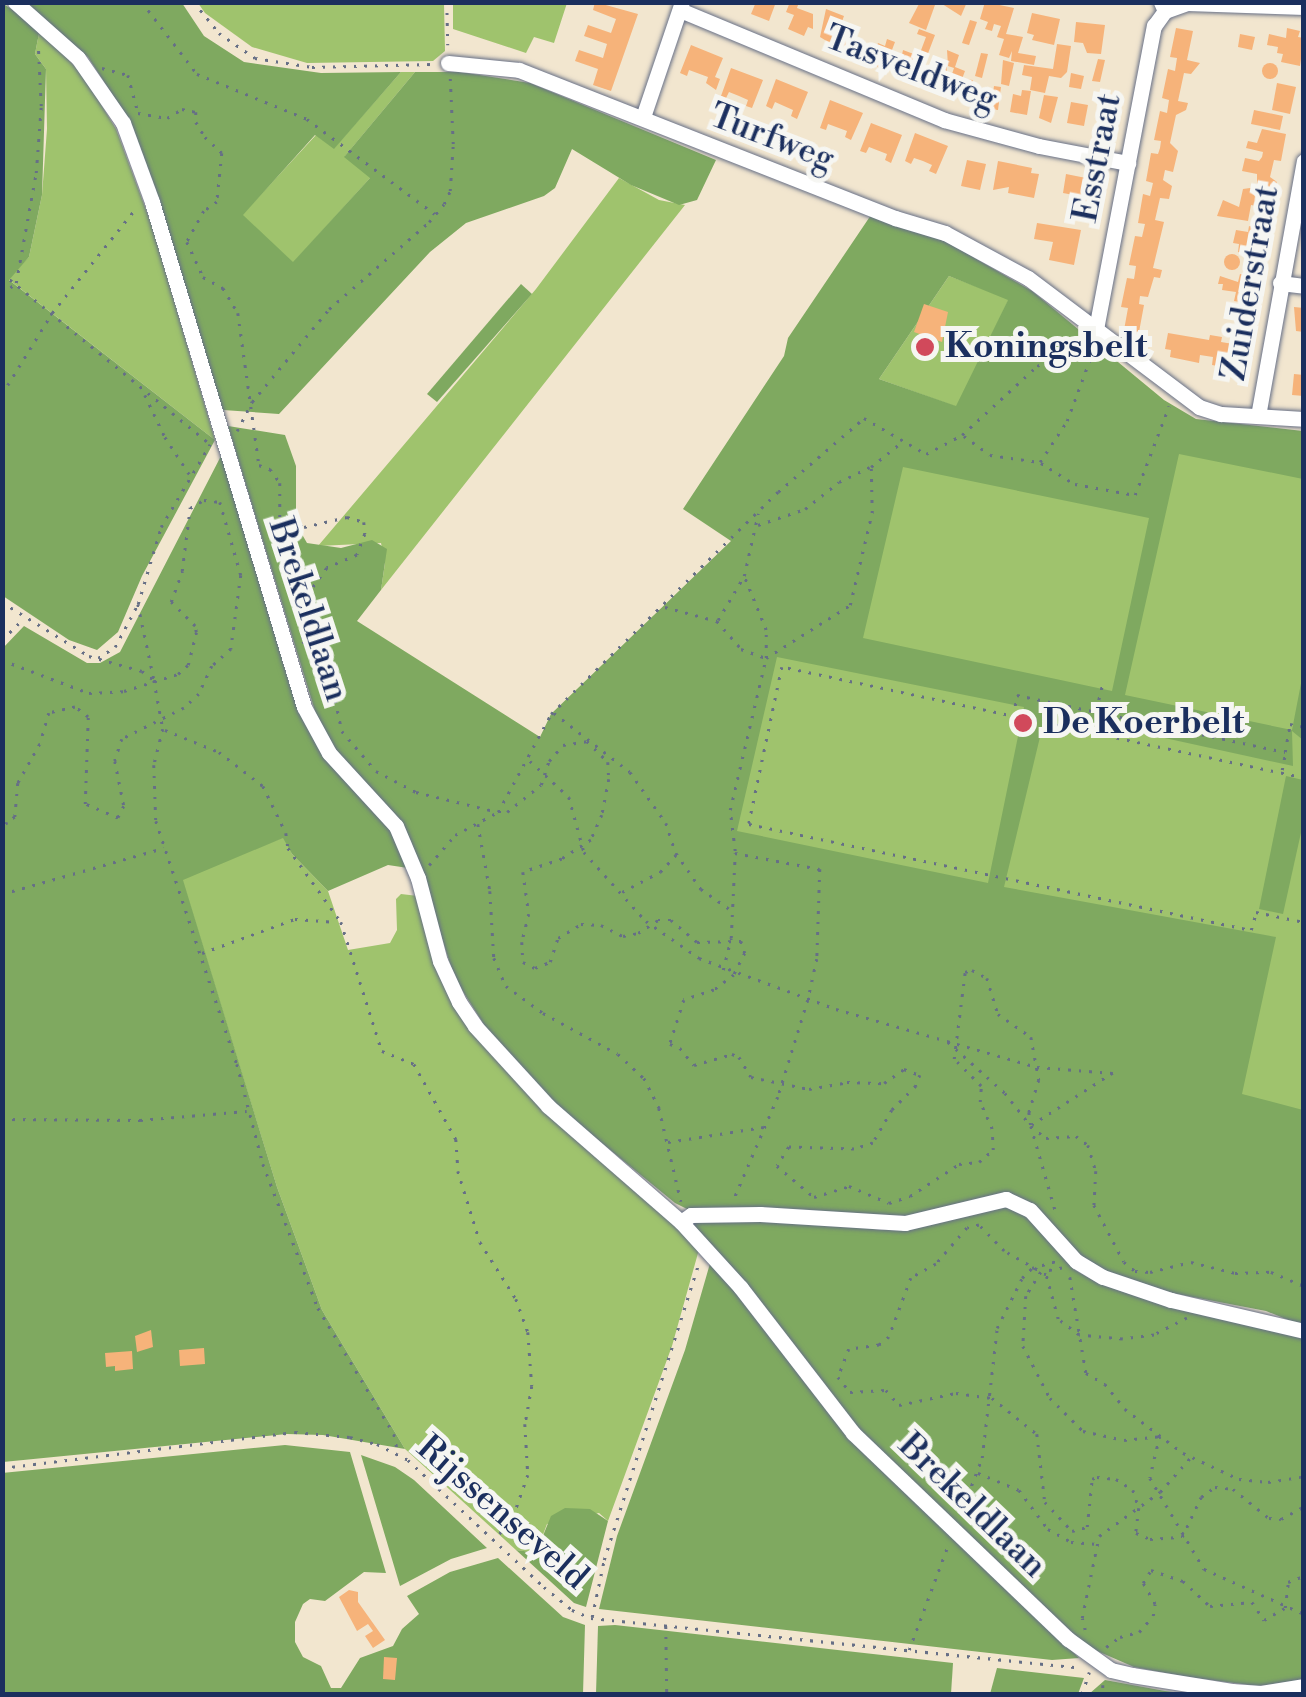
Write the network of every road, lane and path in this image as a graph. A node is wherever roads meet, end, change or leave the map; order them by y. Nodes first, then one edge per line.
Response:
1 (15, 2) edge
2 (142, 2) edge
3 (194, 2) edge
4 (447, 2) edge
5 (681, 6) edge
6 (1163, 7) edge
7 (1304, 7) edge
8 (44, 24) junction
9 (78, 58) junction
10 (448, 63) junction
11 (643, 117) junction
12 (1304, 162) edge
13 (1128, 163) junction
14 (152, 202) junction
15 (436, 215) junction
16 (2, 273) edge
17 (16, 283) junction
18 (1280, 284) junction
19 (1304, 286) edge
20 (2, 294) edge
21 (52, 312) junction
22 (1096, 329) junction
23 (143, 391) junction
24 (1177, 391) junction
25 (2, 394) edge
26 (252, 402) junction
27 (1258, 416) junction
28 (1304, 419) edge
29 (962, 435) junction
30 (903, 441) junction
31 (210, 444) junction
32 (229, 455) junction
33 (1040, 462) junction
34 (871, 467) junction
35 (191, 476) junction
36 (758, 513) junction
37 (757, 526) junction
38 (744, 576) junction
39 (2, 602) edge
40 (138, 604) junction
41 (662, 606) junction
42 (25, 617) junction
43 (717, 621) junction
44 (2, 640) edge
45 (96, 658) junction
46 (766, 658) junction
47 (2, 660) edge
48 (154, 680) junction
49 (1103, 682) dead end
50 (553, 712) junction
51 (1096, 712) junction
52 (1012, 717) junction
53 (162, 721) junction
54 (1304, 726) edge
55 (163, 729) junction
56 (1286, 752) junction
57 (529, 760) junction
58 (1282, 774) junction
59 (546, 775) junction
60 (1304, 778) edge
61 (498, 812) junction
62 (478, 822) junction
63 (2, 836) edge
64 (582, 847) junction
65 (166, 848) junction
66 (735, 853) junction
67 (676, 854) junction
68 (418, 878) junction
69 (620, 892) junction
70 (2, 894) edge
71 (732, 910) junction
72 (340, 922) junction
73 (1304, 922) edge
74 (652, 925) junction
75 (731, 938) junction
76 (200, 953) junction
77 (723, 970) junction
78 (734, 975) junction
79 (808, 1000) junction
80 (947, 1041) junction
81 (955, 1043) junction
82 (955, 1049) junction
83 (1037, 1067) junction
84 (783, 1085) junction
85 (248, 1110) junction
86 (2, 1119) edge
87 (766, 1126) junction
88 (1030, 1126) junction
89 (668, 1142) junction
90 (728, 1215) junction
91 (1056, 1216) dead end
92 (681, 1222) junction
93 (709, 1252) junction
94 (1032, 1268) junction
95 (1068, 1268) junction
96 (1041, 1272) junction
97 (1304, 1286) edge
98 (1217, 1310) junction
99 (1304, 1331) edge
100 (1078, 1334) junction
101 (990, 1398) junction
102 (1160, 1436) junction
103 (398, 1454) junction
104 (1191, 1457) junction
105 (2, 1468) edge
106 (977, 1473) junction
107 (1304, 1476) edge
108 (1160, 1492) junction
109 (1304, 1506) edge
110 (1139, 1508) junction
111 (955, 1528) junction
112 (1182, 1537) junction
113 (494, 1541) junction
114 (1098, 1544) junction
115 (1304, 1576) edge
116 (1285, 1608) junction
117 (1304, 1614) edge
118 (592, 1618) junction
119 (666, 1624) junction
120 (1086, 1631) dead end
121 (909, 1650) junction
122 (1102, 1668) junction
123 (1304, 1686) edge
124 (667, 1694) edge
125 (1082, 1694) edge
126 (1103, 1694) edge

1 - 8 street, Brekeldlaan
2 - 15 path
3 - 10 path
4 - 10 path
5 - 11 street
5 - 13 street, Tasveldweg
6 - 7 street
6 - 13 street, Esstraat
8 - 9 street, Brekeldlaan
8 - 17 path
9 - 14 street, Brekeldlaan
9 - 26 path
10 - 11 street, Turfweg
10 - 15 path
11 - 22 street, Turfweg
12 - 18 street, Zuiderstraat
13 - 22 street, Esstraat
14 - 21 path
14 - 32 street, Brekeldlaan
15 - 26 path
16 - 17 path
17 - 20 path
17 - 21 path
18 - 19 street
18 - 27 street, Zuiderstraat
21 - 23 path
21 - 25 path
22 - 24 street, Turfweg
23 - 31 path
23 - 35 path
24 - 27 street, Turfweg
24 - 33 path
26 - 32 path
26 - 61 path
27 - 28 street, Turfweg
29 - 30 path
29 - 33 path
29 - 33 path
30 - 34 path
30 - 36 path
31 - 32 path
31 - 35 path
32 - 68 street, Brekeldlaan
34 - 37 path
34 - 46 path
35 - 40 path
36 - 37 path
36 - 41 path
37 - 38 path
38 - 43 path
38 - 46 path
39 - 42 path
40 - 45 path
40 - 48 path
41 - 43 path
41 - 50 path
42 - 44 path
42 - 45 path
43 - 46 path
45 - 48 path
46 - 66 path
47 - 48 path
48 - 53 path
48 - 53 path
49 - 51 path
50 - 57 path
50 - 67 path
51 - 52 path
51 - 56 path
52 - 58 path
52 - 73 path
53 - 55 path
53 - 63 path
54 - 56 path
55 - 65 path
55 - 72 path
56 - 58 path
57 - 59 path
57 - 61 path
58 - 60 path
59 - 61 path
59 - 64 path
59 - 64 path
61 - 62 path
62 - 68 path
62 - 89 path
64 - 69 path
64 - 74 path
65 - 70 path
65 - 76 path
66 - 71 path
66 - 79 path
67 - 69 path
67 - 71 path
68 - 92 street, Brekeldlaan
69 - 74 path
71 - 75 path
72 - 76 path
72 - 113 path
74 - 75 path
74 - 77 path
75 - 77 path
75 - 78 path
76 - 85 path
77 - 78 path
78 - 79 path
78 - 84 path
79 - 80 path
79 - 84 path
80 - 81 path
80 - 82 path
81 - 82 path
81 - 83 path
81 - 83 path
82 - 84 path
82 - 88 path
83 - 88 path
83 - 88 path
84 - 87 path
85 - 86 path
85 - 103 path
87 - 89 path
87 - 90 path
88 - 91 path
88 - 97 path
89 - 92 path
90 - 92 street
90 - 98 street
92 - 93 street, Brekeldlaan
93 - 111 street, Brekeldlaan
93 - 118 path
94 - 95 path
94 - 96 path
94 - 101 path
94 - 101 path
95 - 96 path
95 - 100 path
96 - 100 path
96 - 102 path
98 - 99 street
98 - 100 path
100 - 102 path
101 - 106 path
101 - 110 path
102 - 104 path
102 - 108 path
103 - 105 path, Rijssenseveld
103 - 113 path, Rijssenseveld
104 - 107 path
104 - 108 path
106 - 111 path
106 - 114 path
108 - 110 path
108 - 112 path
109 - 112 path
110 - 112 path
110 - 114 path
111 - 121 path
111 - 122 street, Brekeldlaan
112 - 116 path
113 - 118 path, Rijssenseveld
114 - 120 path
115 - 116 path
116 - 117 path
116 - 122 path
118 - 119 path, Rijssenseveld
119 - 121 path, Rijssenseveld
119 - 124 path
121 - 122 path, Rijssenseveld
122 - 123 street, Brekeldlaan
122 - 125 path
122 - 126 path

